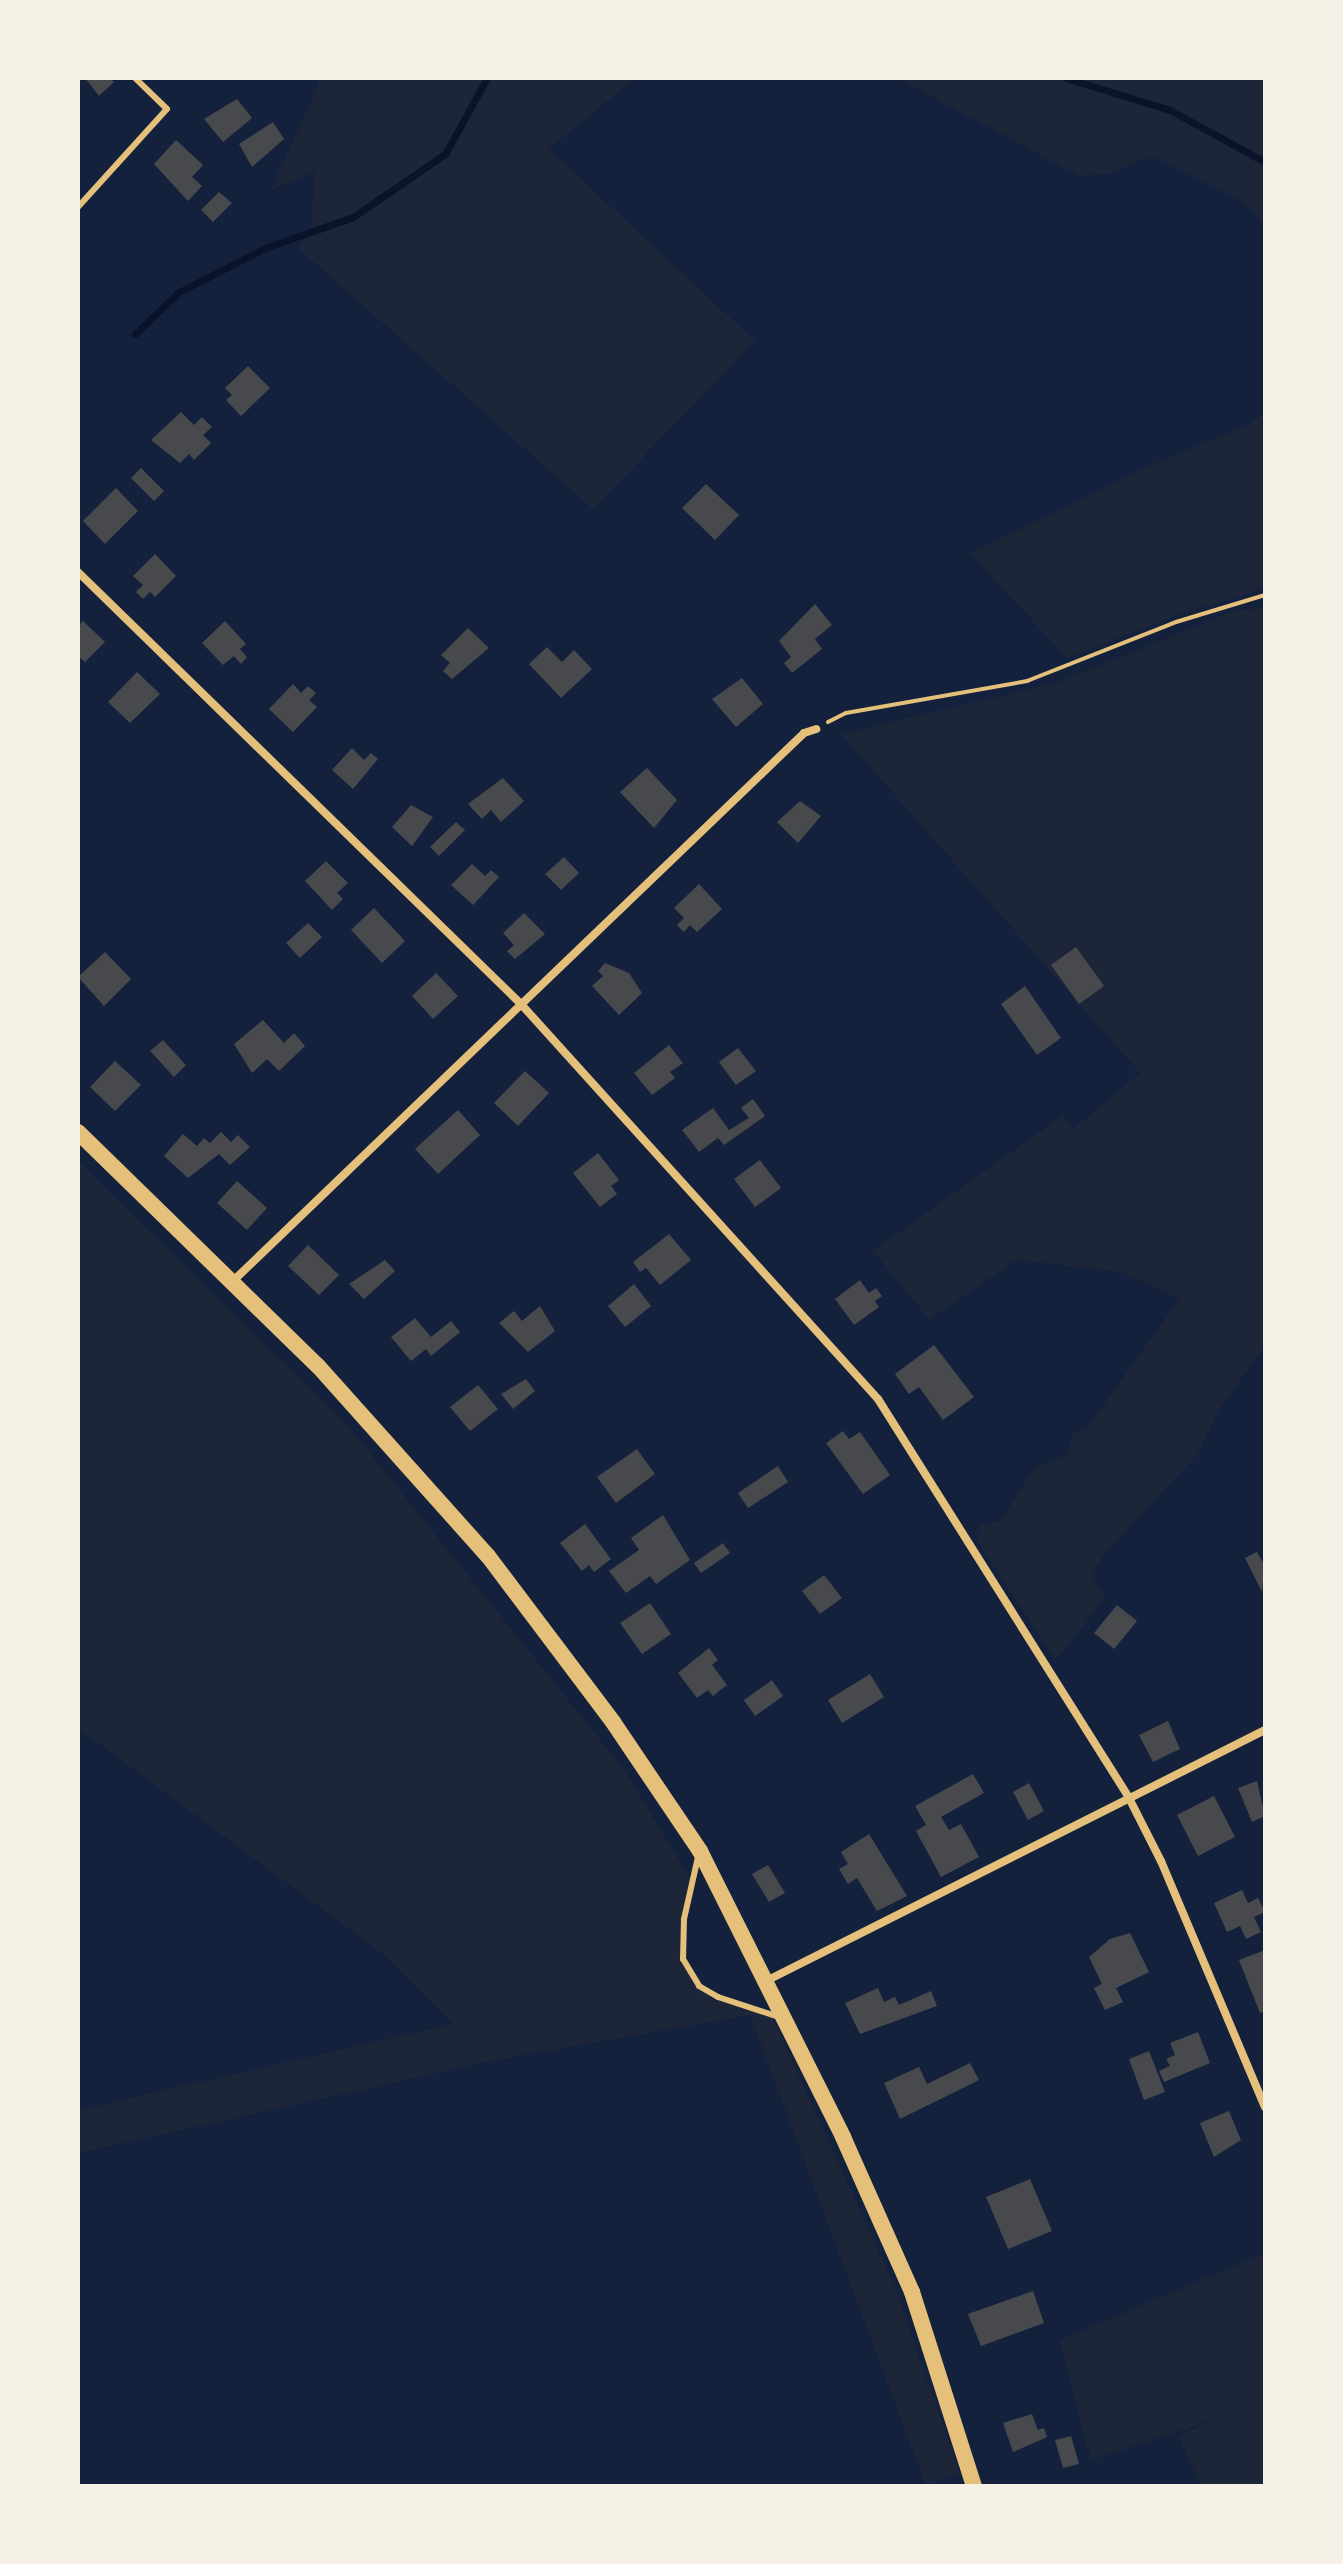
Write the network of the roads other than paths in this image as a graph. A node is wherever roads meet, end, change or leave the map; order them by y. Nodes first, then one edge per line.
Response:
1 (135, 78) edge
2 (78, 207) edge
3 (78, 572) edge
4 (816, 729) road end
5 (520, 1003) junction
6 (78, 1132) edge
7 (233, 1281) junction
8 (1265, 1730) edge
9 (1129, 1798) junction
10 (700, 1851) junction
11 (768, 1980) junction
12 (787, 2019) junction
13 (1265, 2107) edge
14 (974, 2486) edge

1 - 2 lane
3 - 5 street
4 - 5 street
5 - 7 street
5 - 9 street
6 - 7 main road
7 - 10 main road
8 - 9 street
9 - 11 street
9 - 13 street
10 - 11 main road
10 - 12 lane
11 - 12 main road
12 - 14 main road

